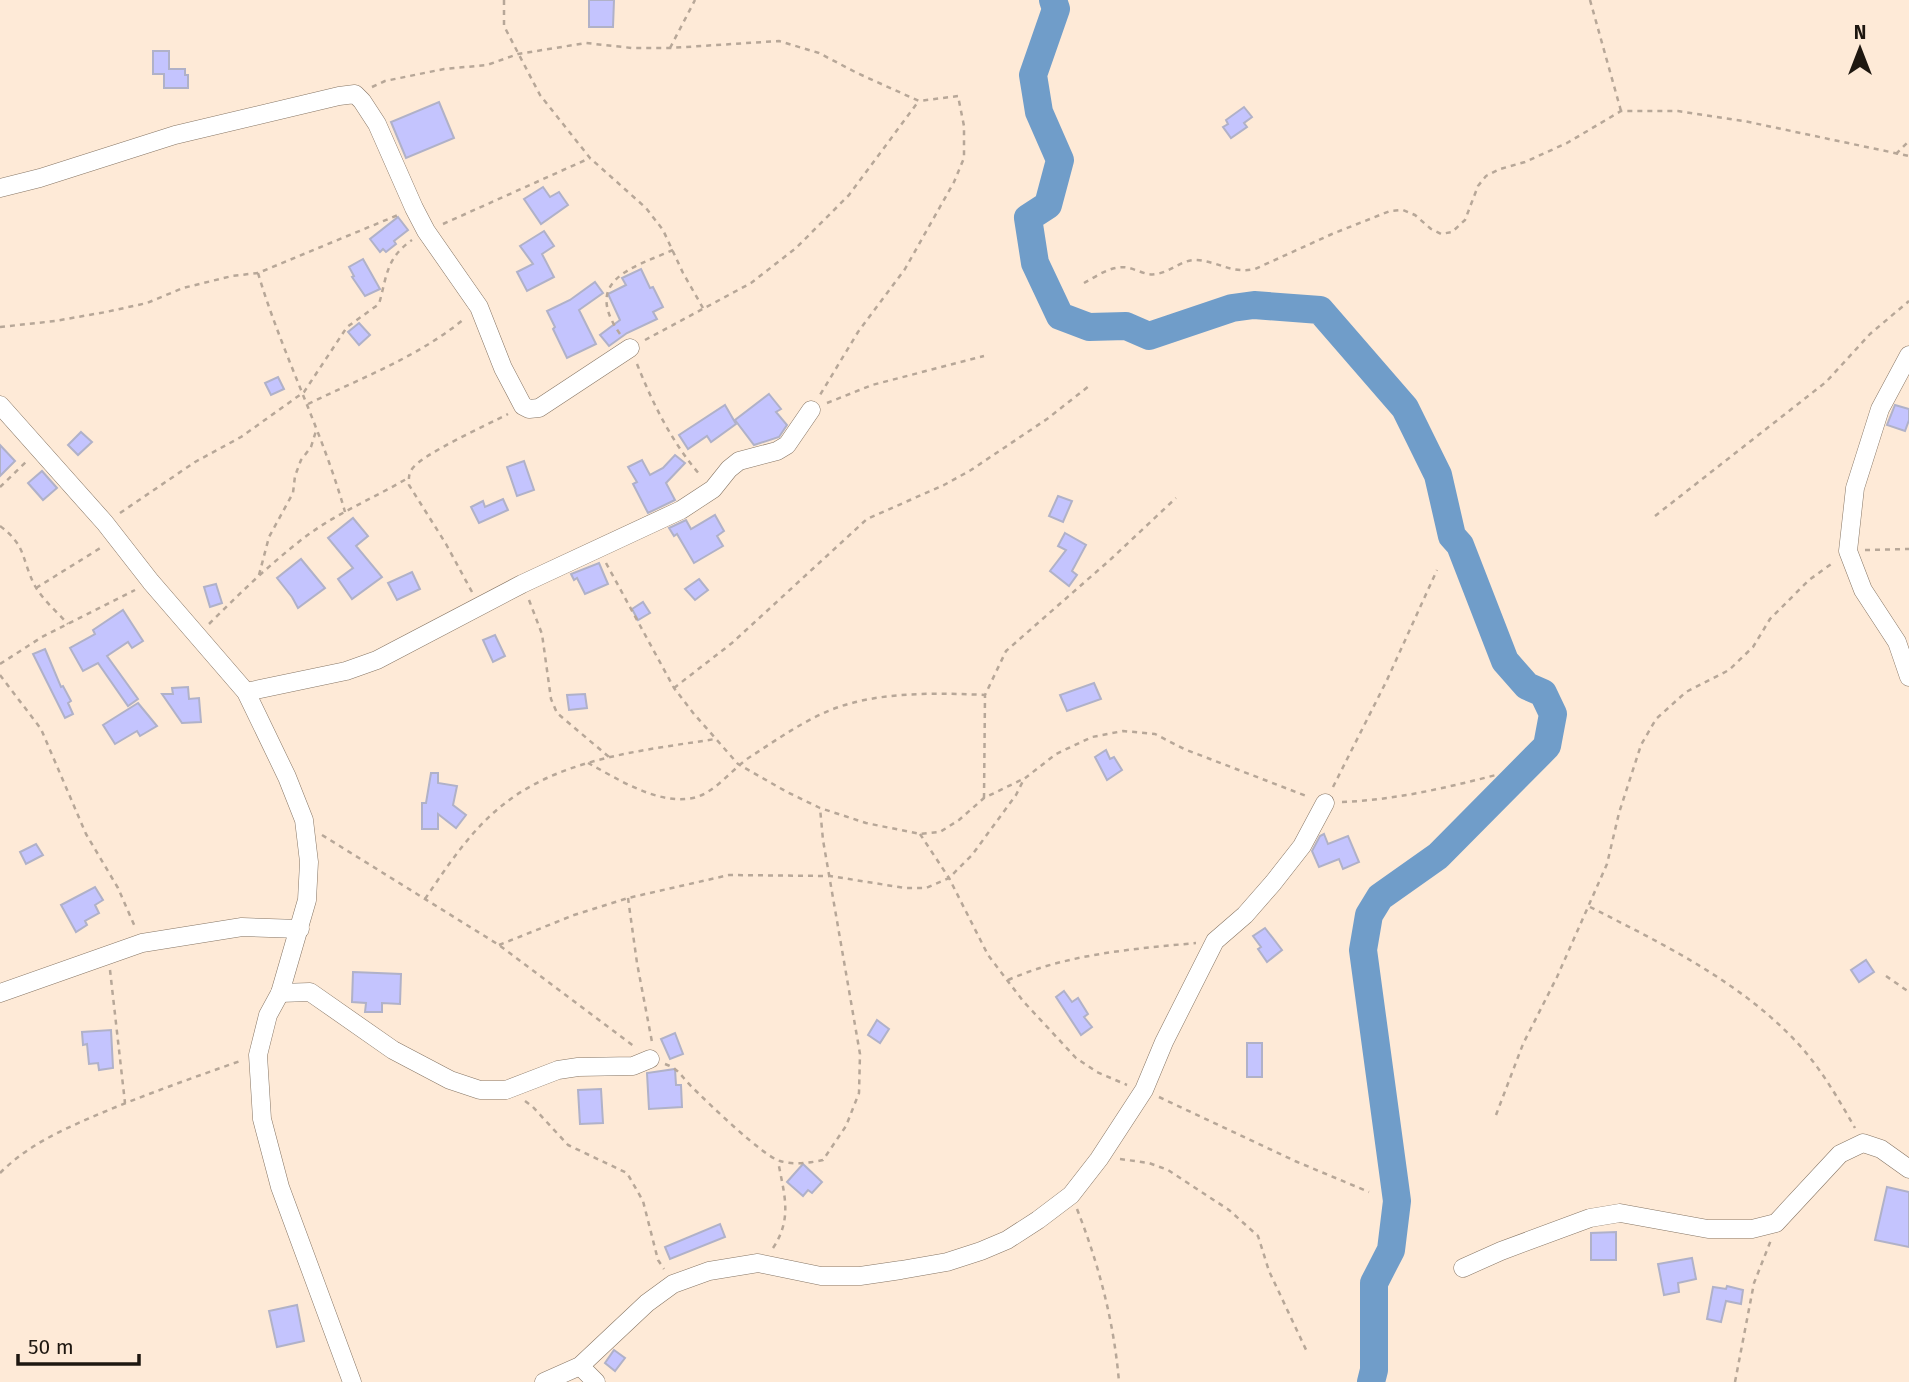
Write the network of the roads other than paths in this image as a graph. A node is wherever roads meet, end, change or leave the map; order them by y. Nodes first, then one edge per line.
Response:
1 (0, 188) edge
2 (630, 348) road end
3 (1909, 355) edge
4 (0, 405) edge
5 (811, 410) road end
6 (1909, 677) edge
7 (246, 692) junction
8 (1325, 803) road end
9 (300, 929) junction
10 (0, 993) edge
11 (280, 993) junction
12 (650, 1059) road end
13 (1909, 1170) edge
14 (1463, 1268) dead end
15 (580, 1366) junction
16 (352, 1382) edge
17 (544, 1382) edge
18 (596, 1382) edge

1 - 2 street
3 - 6 street
4 - 7 street
5 - 7 street
7 - 9 street
8 - 15 street
9 - 10 street
9 - 11 street
11 - 12 street
11 - 16 street
13 - 14 street
15 - 17 street
15 - 18 street

